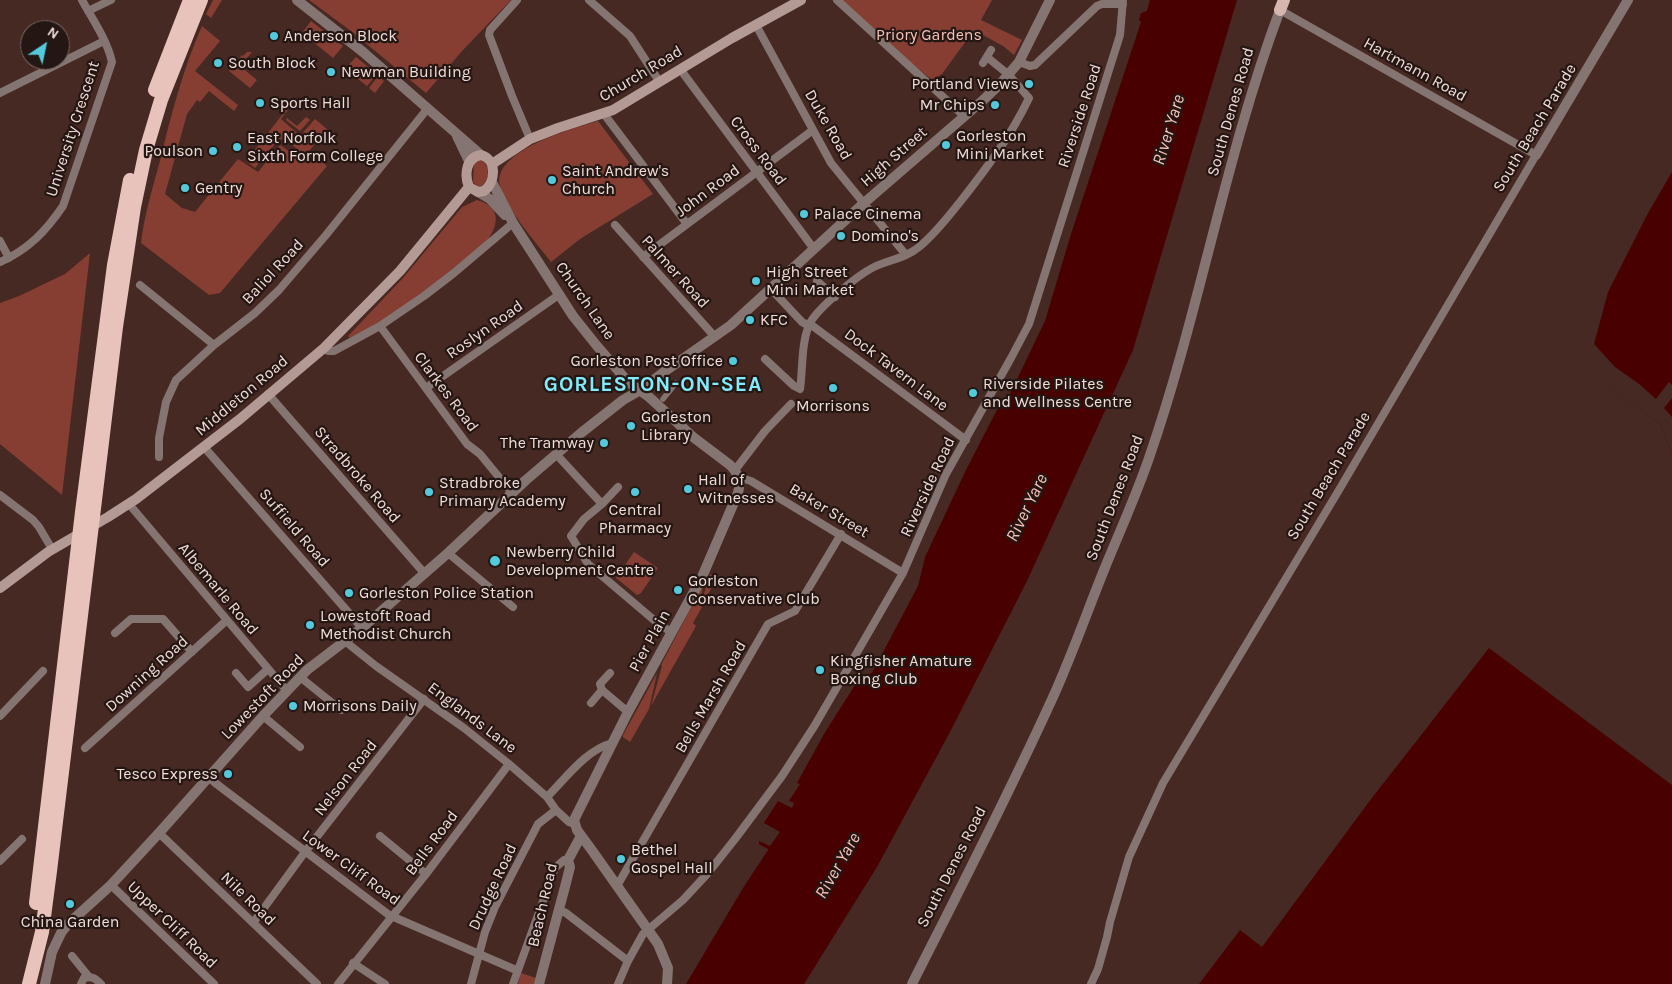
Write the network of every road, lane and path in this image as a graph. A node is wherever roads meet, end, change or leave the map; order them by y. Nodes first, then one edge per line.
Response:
1 (82, 0) edge
2 (112, 0) edge
3 (190, 0) edge
4 (201, 0) edge
5 (297, 0) edge
6 (517, 0) edge
7 (590, 0) edge
8 (801, 0) edge
9 (837, 0) edge
10 (1628, 0) edge
11 (1047, 1) edge
12 (1123, 2) edge
13 (1282, 5) edge
14 (88, 11) junction
15 (756, 25) junction
16 (104, 41) junction
17 (987, 56) dead end
18 (1019, 62) junction
19 (680, 69) junction
20 (1009, 75) junction
21 (659, 82) junction
22 (0, 93) edge
23 (428, 108) junction
24 (604, 114) junction
25 (964, 116) junction
26 (813, 130) junction
27 (454, 131) junction
28 (530, 139) junction
29 (481, 155) junction
30 (1536, 155) junction
31 (469, 161) junction
32 (492, 164) junction
33 (757, 172) junction
34 (492, 182) junction
35 (474, 190) junction
36 (864, 203) junction
37 (513, 223) junction
38 (687, 224) junction
39 (615, 225) dead end
40 (0, 241) edge
41 (814, 248) junction
42 (906, 255) junction
43 (643, 257) junction
44 (9, 258) junction
45 (0, 262) edge
46 (818, 281) dead end
47 (140, 285) dead end
48 (770, 288) junction
49 (560, 294) junction
50 (835, 297) junction
51 (809, 325) junction
52 (380, 326) junction
53 (715, 337) junction
54 (214, 345) junction
55 (324, 348) junction
56 (765, 359) dead end
57 (676, 384) dead end
58 (426, 388) junction
59 (640, 391) junction
60 (268, 394) junction
61 (663, 399) dead end
62 (791, 404) dead end
63 (966, 440) junction
64 (204, 447) junction
65 (556, 454) junction
66 (160, 458) dead end
67 (737, 473) junction
68 (618, 487) dead end
69 (512, 493) junction
70 (0, 495) edge
71 (129, 504) junction
72 (602, 504) junction
73 (841, 534) junction
74 (52, 549) junction
75 (448, 553) junction
76 (903, 573) junction
77 (425, 574) junction
78 (0, 588) edge
79 (510, 593) dead end
80 (505, 600) junction
81 (513, 607) dead end
82 (227, 620) junction
83 (362, 628) junction
84 (672, 632) junction
85 (115, 633) dead end
86 (346, 642) junction
87 (192, 652) junction
88 (268, 669) junction
89 (43, 671) dead end
90 (610, 673) dead end
91 (236, 674) dead end
92 (300, 677) junction
93 (287, 690) junction
94 (602, 690) junction
95 (424, 699) junction
96 (591, 703) dead end
97 (341, 710) dead end
98 (628, 712) junction
99 (0, 716) edge
100 (263, 716) junction
101 (612, 743) junction
102 (300, 747) dead end
103 (85, 748) dead end
104 (509, 764) junction
105 (210, 777) junction
106 (547, 797) junction
107 (556, 810) junction
108 (574, 824) junction
109 (159, 834) junction
110 (380, 836) dead end
111 (581, 836) junction
112 (22, 839) dead end
113 (305, 852) junction
114 (0, 860) edge
115 (568, 860) junction
116 (426, 874) junction
117 (111, 885) junction
118 (617, 886) junction
119 (559, 910) junction
120 (392, 916) junction
121 (253, 923) junction
122 (649, 930) junction
123 (480, 954) junction
124 (72, 956) dead end
125 (628, 961) junction
126 (353, 963) junction
127 (516, 970) junction
128 (85, 980) edge
129 (20, 984) edge
130 (29, 984) edge
131 (45, 984) edge
132 (101, 984) edge
133 (214, 984) edge
134 (317, 984) edge
135 (338, 984) edge
136 (386, 984) edge
137 (471, 984) edge
138 (513, 984) edge
139 (539, 984) edge
140 (618, 984) edge
141 (667, 984) edge
142 (912, 984) edge
143 (1091, 984) edge

1 - 14 street, University Crescent
2 - 14 street
3 - 129 highway
4 - 130 highway
5 - 23 street
6 - 28 street
7 - 21 street
8 - 15 main road, Church Road
9 - 25 street
10 - 30 street, South Beach Parade
11 - 18 street, High Street
12 - 18 street
12 - 63 street, Riverside Road
13 - 30 street, Hartmann Road
13 - 142 street, South Denes Road
14 - 16 street, University Crescent
15 - 19 main road, Church Road
15 - 26 street, Duke Road
16 - 22 street
16 - 44 street, University Crescent
17 - 20 street
18 - 20 street, High Street
19 - 21 main road, Church Road
19 - 33 street, Cross Road
20 - 25 street, High Street
20 - 42 street
21 - 24 main road, Church Road
23 - 27 street
23 - 54 street, Baliol Road
24 - 28 main road, Church Road
24 - 38 street
25 - 36 street, High Street
26 - 33 street, John Road
26 - 36 street, Duke Road
27 - 29 street
27 - 31 street
28 - 32 main road, Church Road
29 - 31 main road
29 - 32 main road
30 - 143 street, South Beach Parade
31 - 35 main road
32 - 34 main road, Church Lane
33 - 38 street, John Road
33 - 41 street, Cross Road
34 - 35 main road
34 - 37 street, Church Lane
35 - 37 street, Church Lane
35 - 55 main road, Middleton Road
36 - 41 street, High Street
36 - 42 street, Duke Road
37 - 49 street, Church Lane
37 - 52 street
38 - 43 street, John Road
39 - 43 street, Palmer Road
40 - 44 street
41 - 48 street, High Street
42 - 50 street
43 - 53 street, Palmer Road
44 - 45 street, University Crescent
46 - 50 street
47 - 54 street
48 - 51 street, Dock Tavern Lane
48 - 53 street, High Street
49 - 58 street, Roslyn Road
49 - 59 street, Church Lane
50 - 51 street
51 - 56 street
51 - 63 street, Dock Tavern Lane
52 - 55 street
52 - 58 street, Clarkes Road
53 - 59 street, High Street
54 - 66 street, Baliol Road
55 - 60 main road, Middleton Road
57 - 61 street
58 - 69 street, Clarkes Road
59 - 65 street, Lowestoft Road
59 - 67 street, Baker Street
60 - 64 main road, Middleton Road
60 - 77 street, Stradbroke Road
62 - 67 street
63 - 76 street, Riverside Road
64 - 71 main road, Middleton Road
64 - 83 street, Suffield Road
65 - 69 street, Lowestoft Road
65 - 72 street
67 - 73 street, Baker Street
67 - 84 street, Pier Plain
68 - 72 street
69 - 75 street, Lowestoft Road
70 - 74 street
71 - 74 main road, Middleton Road
71 - 82 street, Albemarle Road
72 - 84 street
73 - 76 street, Baker Street
73 - 118 street, Bells Marsh Road
74 - 78 main road, Middleton Road
75 - 77 street, Lowestoft Road
75 - 80 street
76 - 122 street, Riverside Road
77 - 83 street, Lowestoft Road
79 - 80 street
80 - 81 street
82 - 87 street, Downing Road
82 - 88 street, Albemarle Road
83 - 86 street, Lowestoft Road
84 - 98 street, Pier Plain
85 - 87 street
86 - 92 street, Lowestoft Road
86 - 95 street, Englands Lane
87 - 103 street, Downing Road
88 - 91 street
88 - 93 street, Albemarle Road
89 - 99 street
90 - 94 street
92 - 93 street, Lowestoft Road
92 - 97 street
93 - 100 street, Lowestoft Road
94 - 96 street
94 - 98 street
95 - 104 street, Englands Lane
95 - 113 street, Nelson Road
98 - 101 street, Pier Plain
100 - 102 street
100 - 105 street, Lowestoft Road
101 - 106 street
101 - 108 street, Pier Plain
104 - 106 street, Englands Lane
104 - 116 street, Bells Road
105 - 109 street, Lowestoft Road
105 - 113 street, Lower Cliff Road
106 - 107 street, Englands Lane
107 - 108 street, Englands Lane
107 - 123 street, Drudge Road
108 - 111 street
109 - 117 street, Lowestoft Road
109 - 121 street, Nile Road
110 - 116 street
111 - 115 street, Beach Road
111 - 118 street
112 - 114 street
113 - 120 street, Lower Cliff Road
113 - 121 street, Nelson Road
115 - 119 street, Beach Road
115 - 127 street
116 - 120 street, Bells Road
117 - 131 street, Lowestoft Road
117 - 133 street, Upper Cliff Road
118 - 122 street
119 - 125 street
119 - 139 street, Beach Road
120 - 123 street, Lower Cliff Road
120 - 126 street, Bells Road
121 - 134 street, Nile Road
122 - 125 street, Riverside Road
122 - 141 street
123 - 127 street, Lower Cliff Road
123 - 137 street, Drudge Road
124 - 128 street
125 - 140 street, Riverside Road
126 - 135 street, Bells Road
126 - 136 street
127 - 138 street
128 - 132 street

